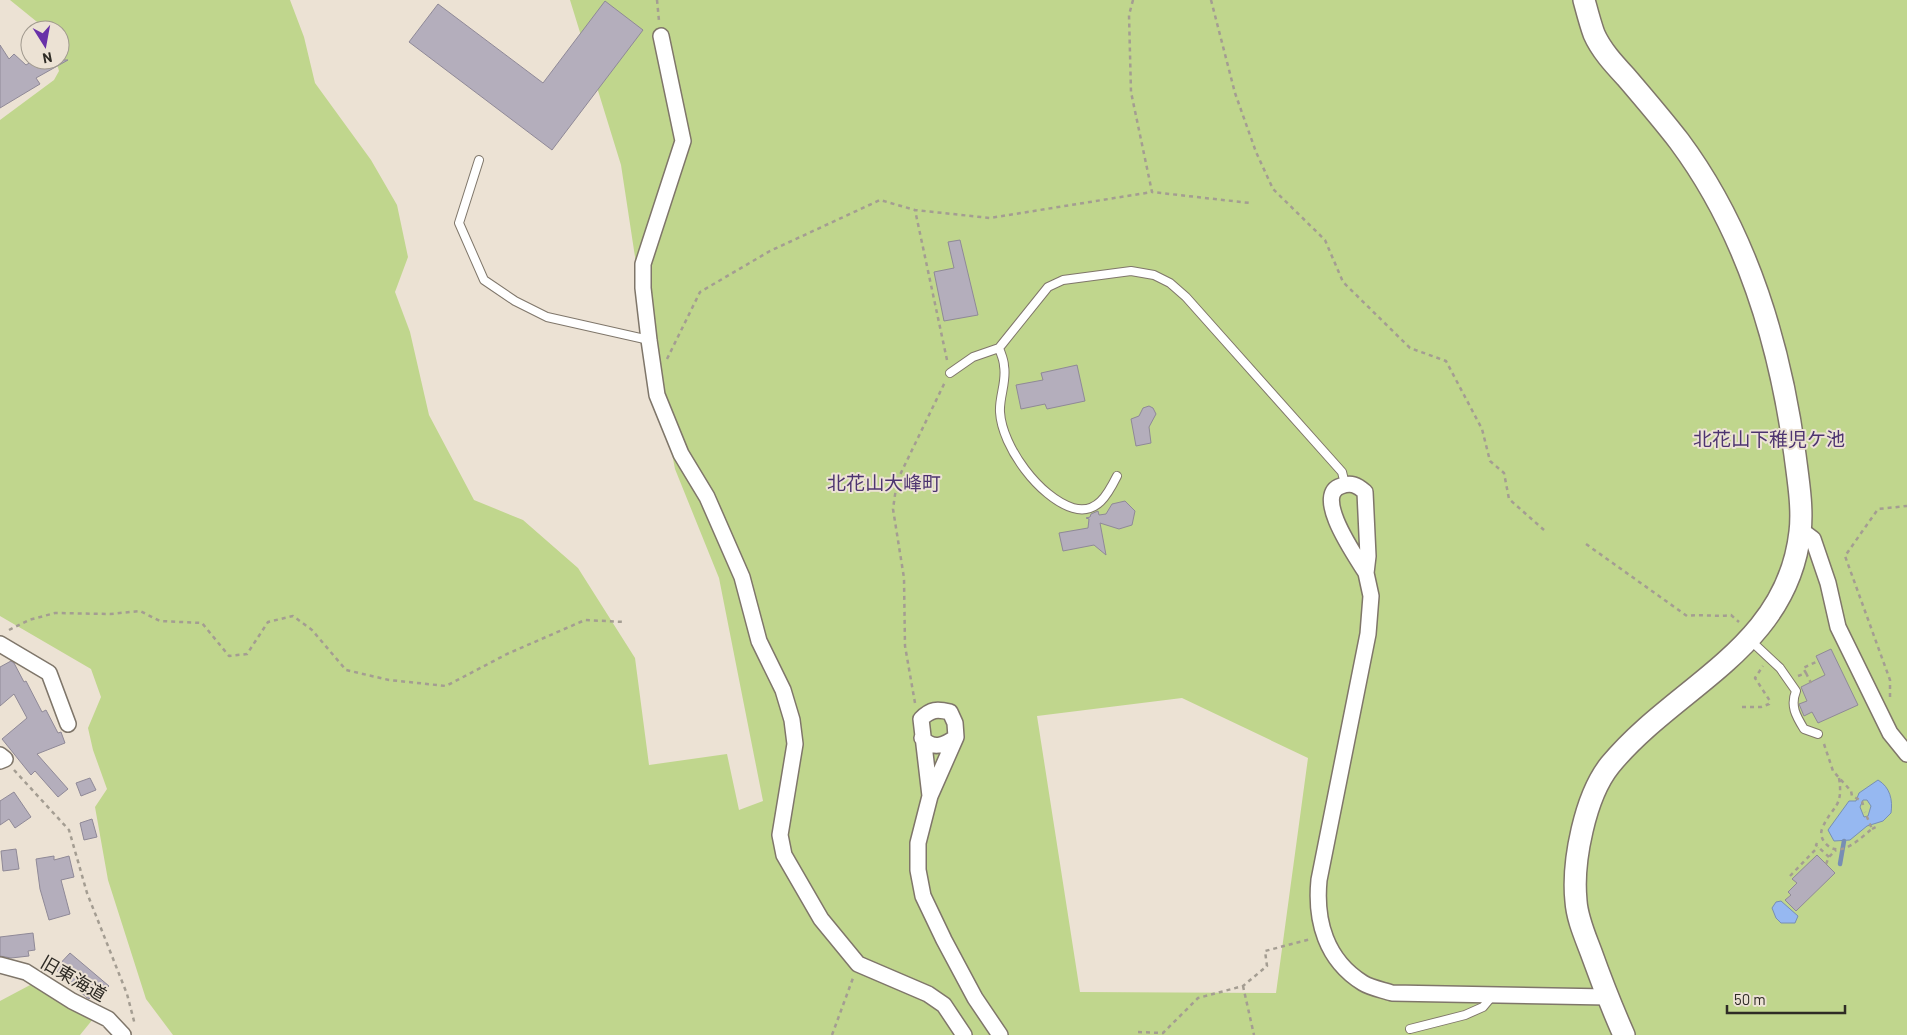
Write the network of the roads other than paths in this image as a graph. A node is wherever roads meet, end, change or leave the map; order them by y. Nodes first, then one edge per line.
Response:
1 (1584, 0) edge
2 (661, 36) road end
3 (479, 160) dead end
4 (649, 340) junction
5 (1000, 348) junction
6 (950, 373) road end
7 (1117, 476) dead end
8 (1345, 484) junction
9 (1801, 530) junction
10 (1366, 574) junction
11 (3, 637) edge
12 (1750, 640) junction
13 (68, 724) dead end
14 (956, 737) junction
15 (1820, 737) road end
16 (922, 738) junction
17 (1907, 754) edge
18 (930, 796) junction
19 (0, 965) edge
20 (1493, 995) junction
21 (1608, 997) junction
22 (1410, 1029) dead end
23 (130, 1034) edge
24 (964, 1035) edge
25 (1000, 1035) edge
26 (1624, 1035) edge

1 - 9 street
2 - 4 street
3 - 4 lane
4 - 24 street
5 - 6 lane
5 - 7 lane
5 - 8 lane
8 - 10 street
8 - 10 street
9 - 12 street
9 - 17 street
10 - 20 street
11 - 13 street
12 - 15 lane
12 - 21 street
14 - 16 street
14 - 16 street
14 - 18 street
16 - 18 street
18 - 25 street
19 - 23 street, 旧東海道
20 - 21 street
20 - 22 lane
21 - 26 street

